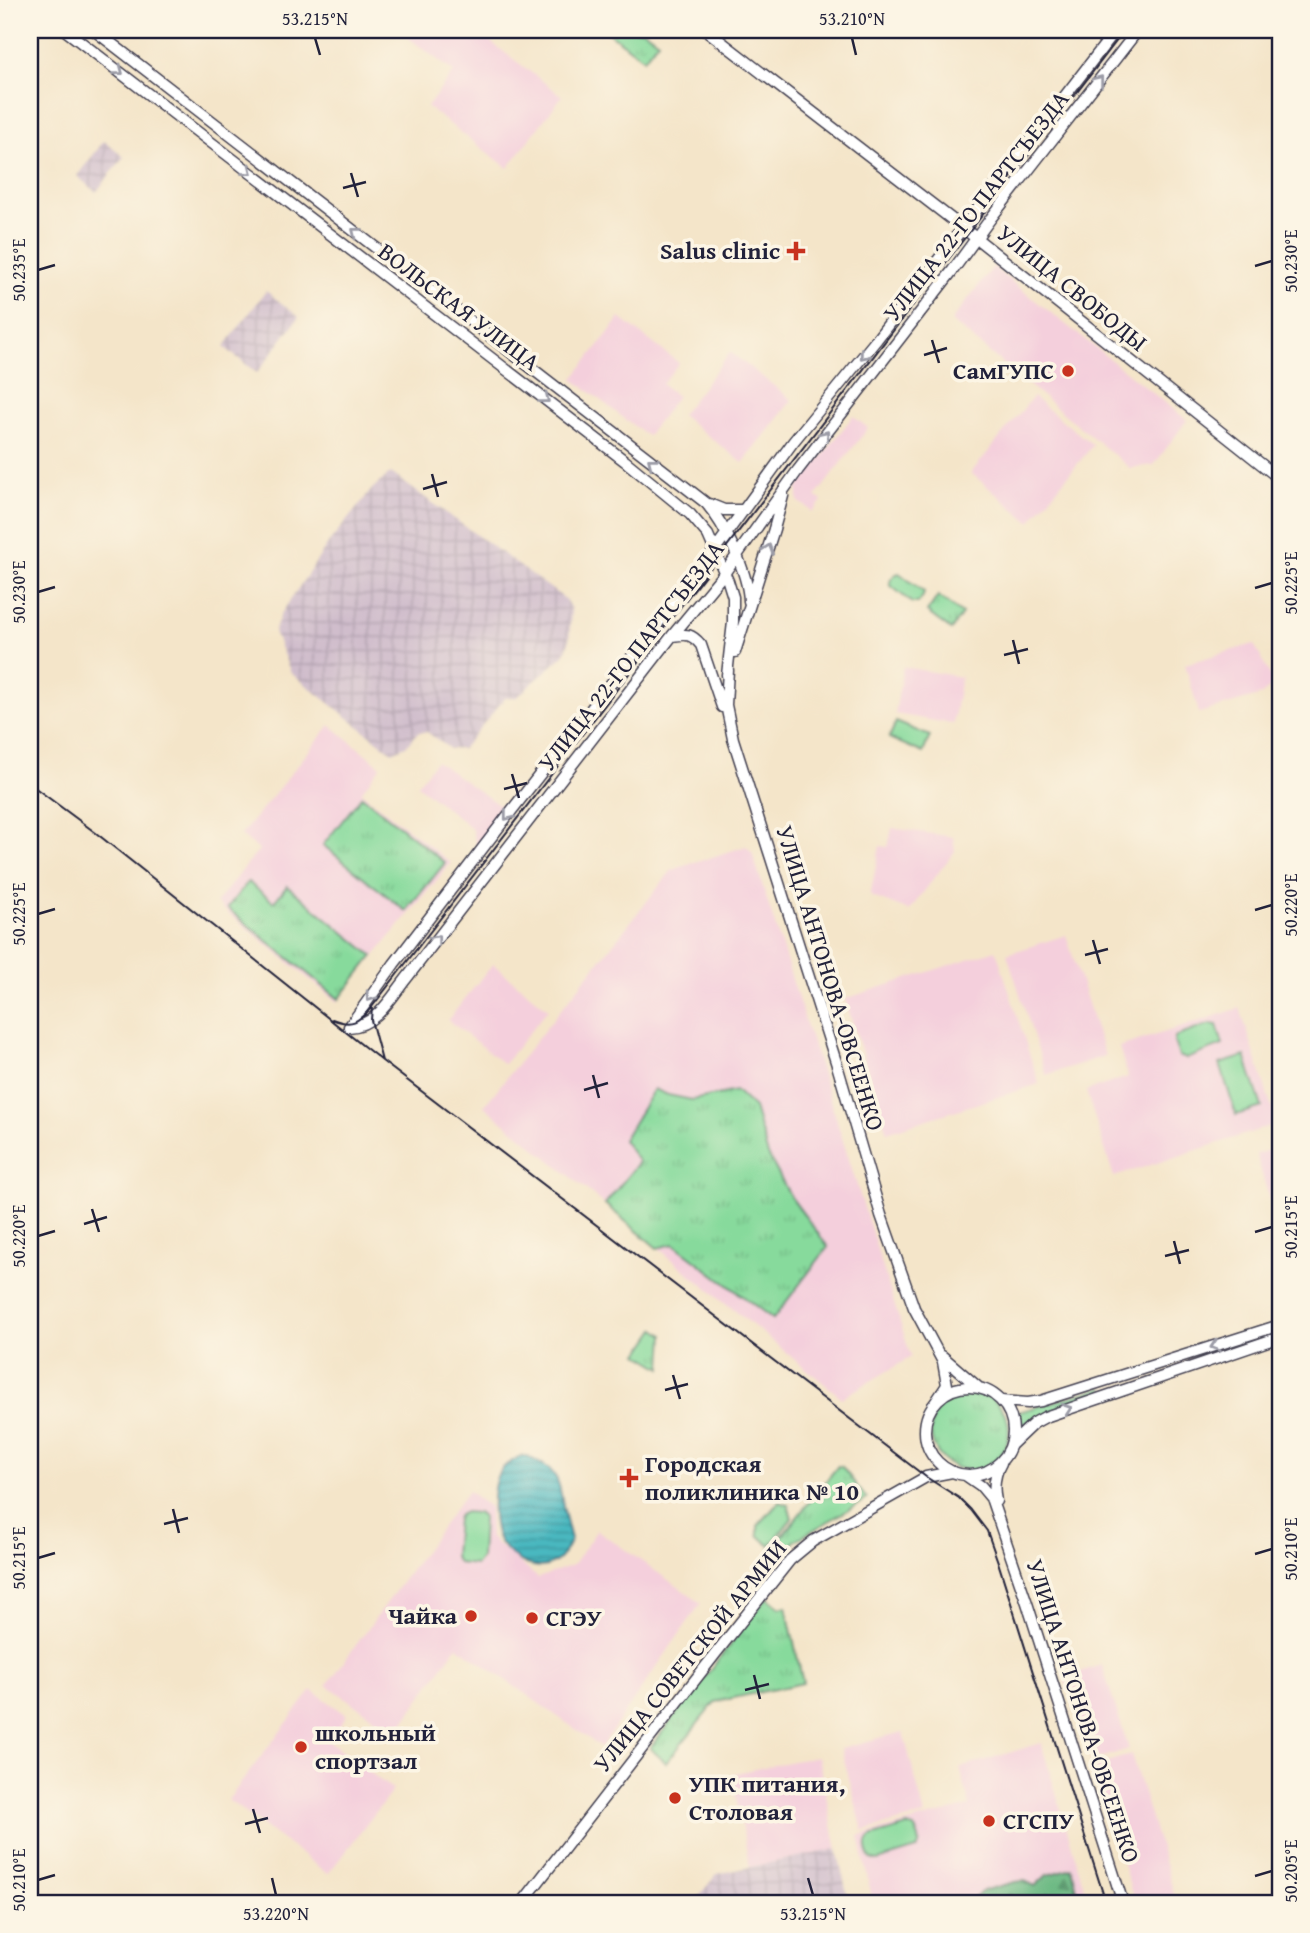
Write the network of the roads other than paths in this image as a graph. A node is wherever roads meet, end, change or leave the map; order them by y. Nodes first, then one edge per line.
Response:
1 (65, 30) edge
2 (94, 30) edge
3 (706, 30) edge
4 (1116, 30) edge
5 (1138, 30) edge
6 (1269, 30) edge
7 (1280, 38) edge
8 (962, 228) junction
9 (976, 238) junction
10 (1280, 479) edge
11 (784, 490) junction
12 (706, 503) junction
13 (743, 510) junction
14 (726, 534) junction
15 (715, 549) junction
16 (736, 556) junction
17 (725, 572) junction
18 (749, 608) junction
19 (672, 636) junction
20 (727, 675) junction
21 (733, 739) junction
22 (1278, 1332) edge
23 (940, 1354) junction
24 (1181, 1357) junction
25 (1185, 1369) junction
26 (979, 1388) junction
27 (1001, 1401) junction
28 (935, 1403) junction
29 (1011, 1445) junction
30 (930, 1452) junction
31 (1005, 1456) junction
32 (952, 1472) junction
33 (965, 1475) junction
34 (926, 1477) junction
35 (1003, 1531) junction
36 (522, 1903) edge
37 (1123, 1903) edge

1 -> 15 main road, ВОЛЬСКАЯ УЛИЦА
12 -> 2 main road, ВОЛЬСКАЯ УЛИЦА
3 - 8 main road, УЛИЦА СВОБОДЫ
4 - 8 main road, УЛИЦА 22-ГО ПАРТСЪЕЗДА
9 -> 5 main road, УЛИЦА 22-ГО ПАРТСЪЕЗДА
6 - 7 main road
8 - 9 main road, УЛИЦА СВОБОДЫ
8 -> 13 main road, УЛИЦА 22-ГО ПАРТСЪЕЗДА
9 - 10 main road, УЛИЦА СВОБОДЫ
11 -> 9 main road, УЛИЦА 22-ГО ПАРТСЪЕЗДА
11 - 16 main road, УЛИЦА 22-ГО ПАРТСЪЕЗДА
18 -> 11 main road, УЛИЦА АНТОНОВА-ОВСЕЕНКО
12 - 13 main road
12 - 14 main road, ВОЛЬСКАЯ УЛИЦА
13 - 14 main road, УЛИЦА 22-ГО ПАРТСЪЕЗДА
14 - 15 main road, УЛИЦА 22-ГО ПАРТСЪЕЗДА
14 - 16 main road, ВОЛЬСКАЯ УЛИЦА
15 - 17 main road, ВОЛЬСКАЯ УЛИЦА
15 -> 19 main road, УЛИЦА 22-ГО ПАРТСЪЕЗДА
16 - 17 main road, УЛИЦА 22-ГО ПАРТСЪЕЗДА
16 - 18 main road, ВОЛЬСКАЯ УЛИЦА
17 - 19 main road, УЛИЦА 22-ГО ПАРТСЪЕЗДА
17 - 20 main road, ВОЛЬСКАЯ УЛИЦА
18 - 20 main road, УЛИЦА АНТОНОВА-ОВСЕЕНКО
19 - 21 main road
20 - 21 main road, УЛИЦА АНТОНОВА-ОВСЕЕНКО
21 - 23 main road, УЛИЦА АНТОНОВА-ОВСЕЕНКО
22 -> 24 main road
22 - 25 main road
23 - 26 main road, УЛИЦА АНТОНОВА-ОВСЕЕНКО
23 - 28 main road, УЛИЦА АНТОНОВА-ОВСЕЕНКО
24 - 25 main road
24 - 27 main road
29 -> 25 main road
26 - 27 main road
26 - 28 main road
27 - 29 main road
28 - 30 main road
29 - 31 main road
30 - 32 main road
30 - 34 main road
31 - 33 main road
31 - 35 main road, УЛИЦА АНТОНОВА-ОВСЕЕНКО
32 - 33 main road
32 - 34 main road, УЛИЦА СОВЕТСКОЙ АРМИИ
33 - 35 main road, УЛИЦА АНТОНОВА-ОВСЕЕНКО
34 - 36 main road, УЛИЦА СОВЕТСКОЙ АРМИИ
35 - 37 main road, УЛИЦА АНТОНОВА-ОВСЕЕНКО

